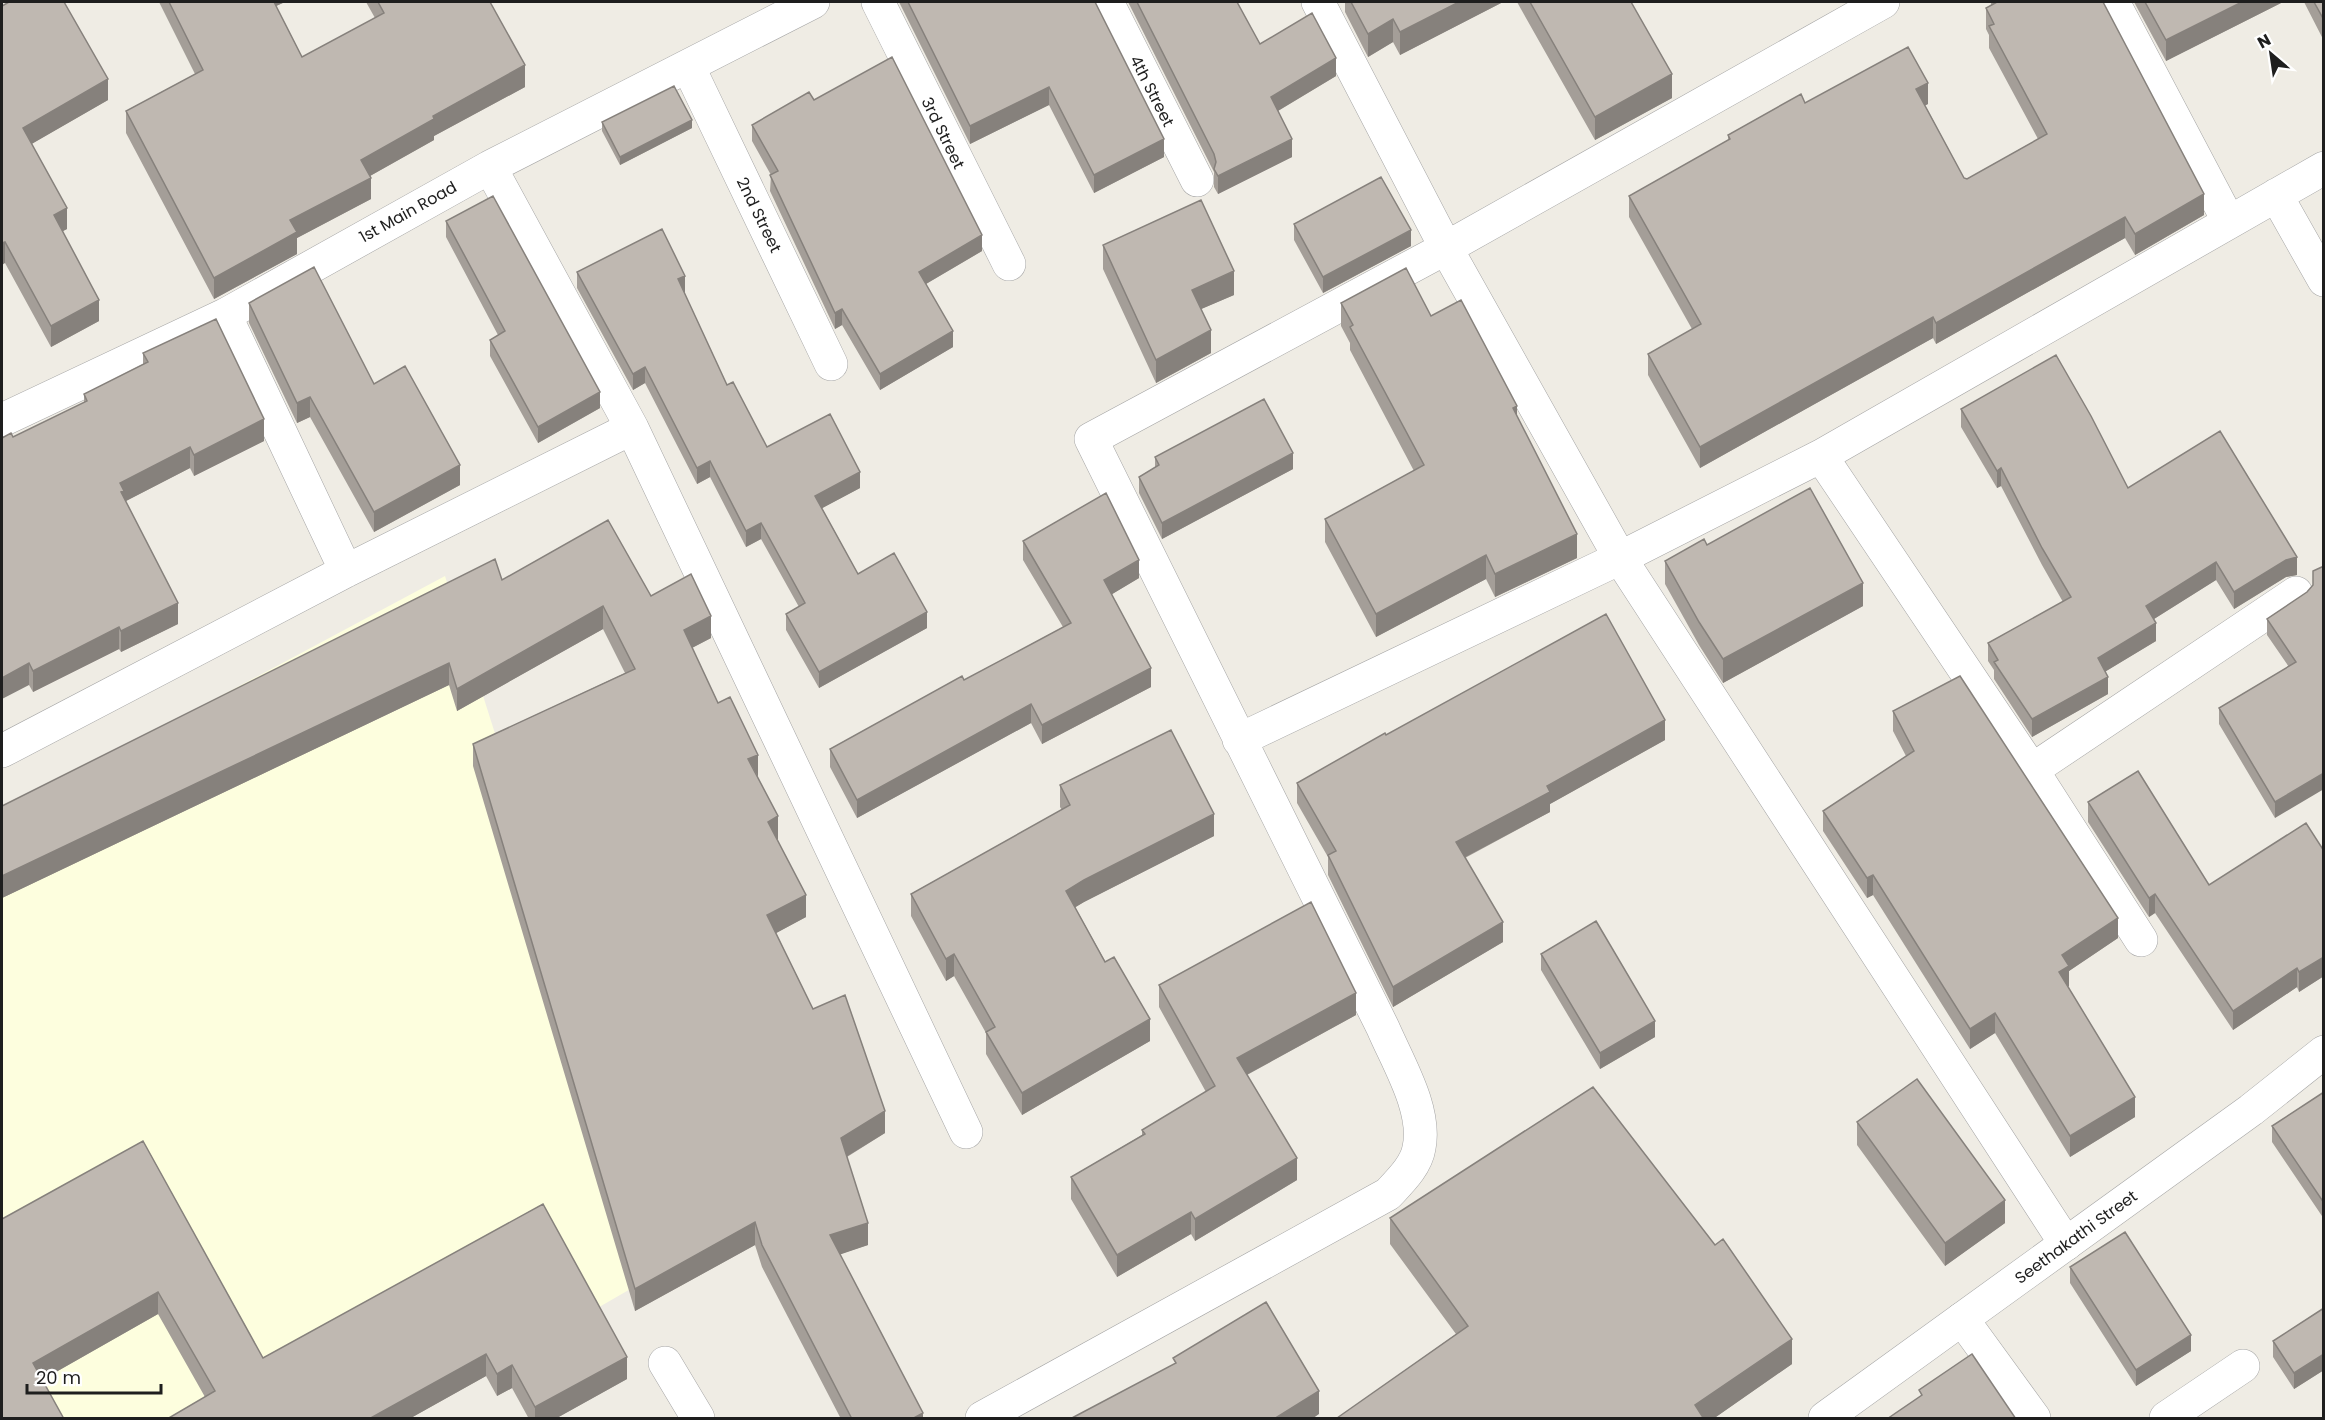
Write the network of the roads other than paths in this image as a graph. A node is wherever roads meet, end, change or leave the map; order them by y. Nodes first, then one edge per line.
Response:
1 (813, 2) edge
2 (878, 2) edge
3 (1107, 2) edge
4 (1318, 2) edge
5 (1883, 2) edge
6 (2114, 2) edge
7 (688, 66) junction
8 (490, 167) junction
9 (2324, 168) edge
10 (1197, 180) dead end
11 (2276, 195) junction
12 (2229, 222) junction
13 (1446, 248) junction
14 (1009, 264) dead end
15 (2324, 280) edge
16 (225, 315) junction
17 (831, 364) dead end
18 (2, 420) edge
19 (632, 428) junction
20 (1821, 456) junction
21 (1620, 558) junction
22 (346, 571) junction
23 (2296, 593) dead end
24 (1239, 740) junction
25 (2, 752) edge
26 (2032, 770) junction
27 (2141, 940) dead end
28 (2324, 1052) edge
29 (966, 1132) dead end
30 (2066, 1244) junction
31 (1962, 1319) junction
32 (665, 1363) dead end
33 (2243, 1366) dead end
34 (698, 1419) edge
35 (982, 1419) edge
36 (1825, 1419) edge
37 (2034, 1419) edge
38 (2166, 1419) edge

1 - 7 street, 1st Main Road
2 - 14 street, 3rd Street
3 - 10 street, 4th Street
4 - 13 street
5 - 13 street
6 - 12 street
7 - 8 street, 1st Main Road
7 - 17 street, 2nd Street
8 - 16 street, 1st Main Road
8 - 19 street
9 - 11 street
11 - 12 street
11 - 15 street
12 - 20 street
13 - 21 street
13 - 24 street
16 - 18 street, 1st Main Road
16 - 22 street
19 - 22 street
19 - 29 street
20 - 21 street
20 - 26 street
21 - 24 street
21 - 30 street
22 - 25 street
23 - 26 street
24 - 35 street
26 - 27 street
28 - 30 street, Seethakathi Street
30 - 31 street, Seethakathi Street
31 - 36 street, Seethakathi Street
31 - 37 street
32 - 34 street
33 - 38 street

